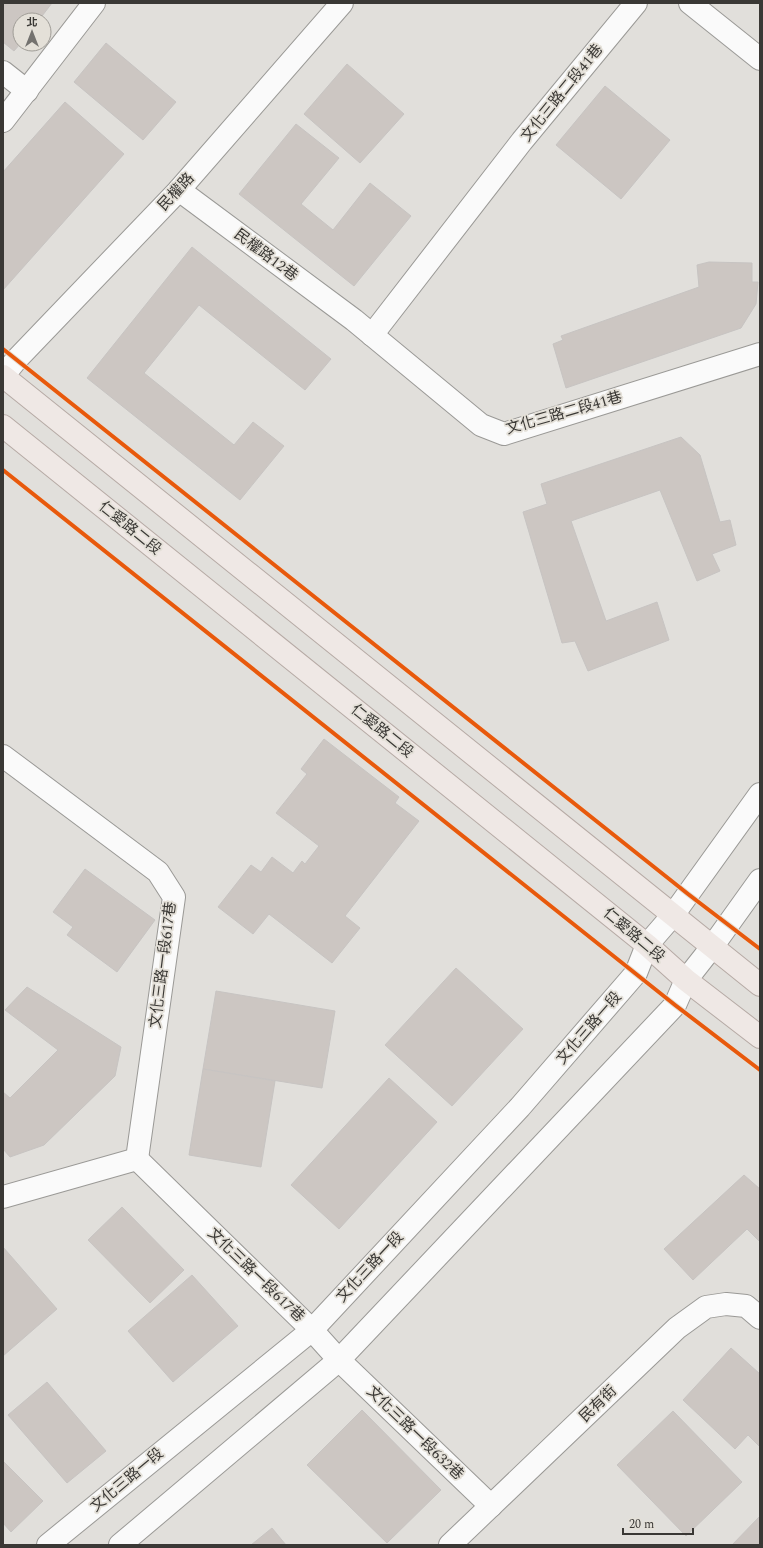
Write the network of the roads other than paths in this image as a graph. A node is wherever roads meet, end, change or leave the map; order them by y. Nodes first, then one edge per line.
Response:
1 (94, 3) edge
2 (342, 3) edge
3 (636, 3) edge
4 (690, 3) edge
5 (760, 59) edge
6 (3, 72) edge
7 (27, 91) junction
8 (3, 121) edge
9 (179, 190) junction
10 (354, 320) joint
11 (372, 335) junction
12 (760, 354) edge
13 (3, 376) edge
14 (3, 426) edge
15 (3, 756) edge
16 (760, 794) edge
17 (760, 880) edge
18 (673, 915) junction
19 (648, 945) junction
20 (712, 947) junction
21 (686, 980) junction
22 (760, 985) edge
23 (760, 1037) edge
24 (137, 1159) junction
25 (3, 1197) edge
26 (760, 1318) edge
27 (312, 1330) junction
28 (339, 1360) junction
29 (491, 1506) junction
30 (48, 1545) edge
31 (120, 1545) edge
32 (450, 1545) edge

1 - 7 street
2 - 9 street, 民權路
3 - 11 street, 文化三路二段41巷
4 - 5 street
6 - 7 street
7 - 8 street
9 - 10 street, 民權路12巷
9 - 13 street, 民權路
10 - 11 street, 文化三路二段41巷
11 - 12 street, 文化三路二段41巷
13 - 18 main road
14 - 19 main road, 仁愛路二段
15 - 24 street, 文化三路一段617巷
16 - 18 street, 文化三路一段
17 - 20 street
18 - 19 street, 文化三路一段
18 - 20 main road
19 - 21 main road, 仁愛路二段
19 - 27 street, 文化三路一段
20 - 21 street
20 - 22 main road
21 - 23 main road, 仁愛路二段
21 - 28 street
24 - 25 street
24 - 27 street, 文化三路一段617巷
26 - 29 street, 民有街
27 - 28 street, 文化三路一段617巷
27 - 30 street, 文化三路一段
28 - 29 street, 文化三路一段632巷
28 - 31 street
29 - 32 street, 民有街

